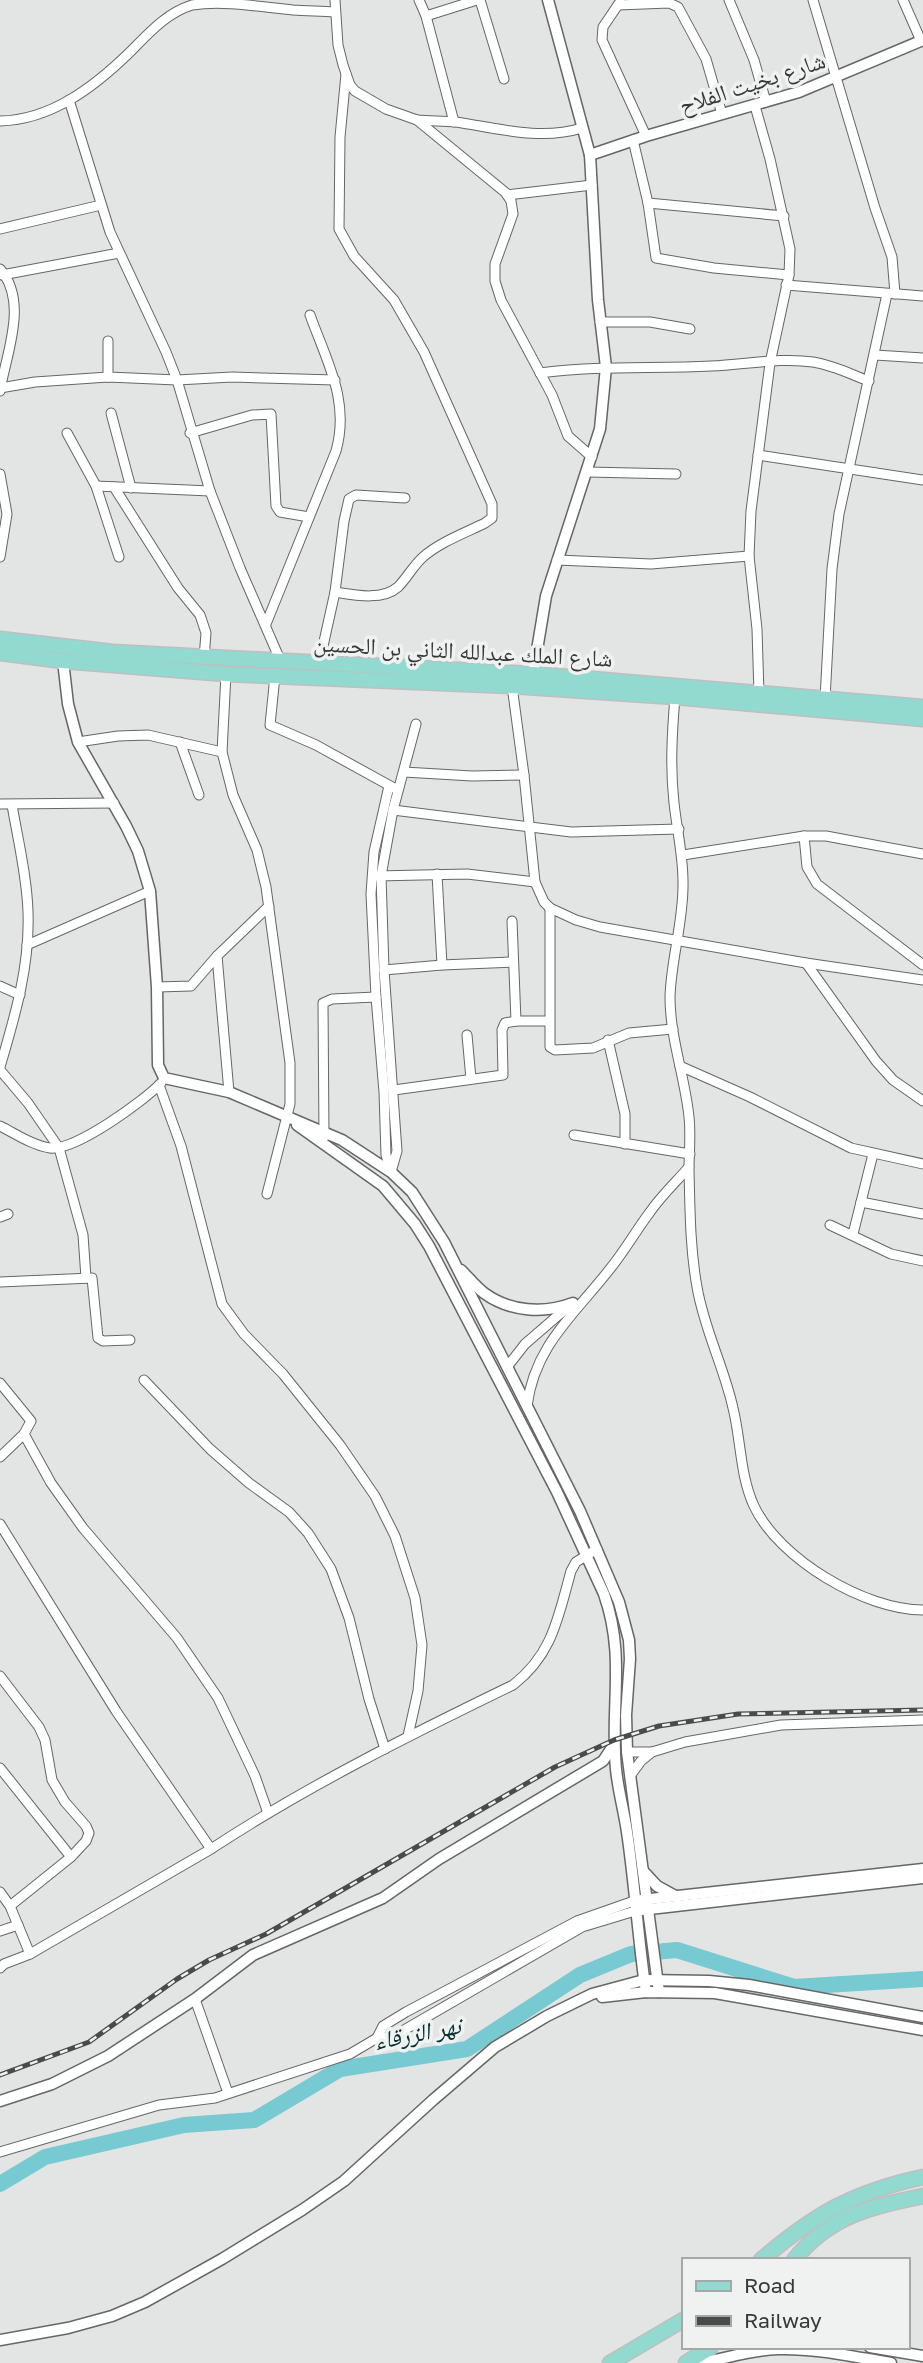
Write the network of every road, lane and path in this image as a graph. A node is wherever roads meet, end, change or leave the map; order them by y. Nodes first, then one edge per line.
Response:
1 (335, 0) edge
2 (419, 0) edge
3 (479, 0) edge
4 (548, 0) edge
5 (729, 0) edge
6 (813, 0) edge
7 (903, 0) edge
8 (250, 2) edge
9 (620, 2) edge
10 (335, 12) junction
11 (426, 16) junction
12 (922, 40) edge
13 (346, 75) junction
14 (836, 78) junction
15 (504, 79) dead end
16 (69, 100) junction
17 (766, 102) junction
18 (755, 106) junction
19 (722, 114) junction
20 (417, 120) junction
21 (0, 121) edge
22 (454, 122) junction
23 (582, 128) junction
24 (646, 136) junction
25 (633, 140) junction
26 (590, 155) junction
27 (592, 186) junction
28 (507, 195) junction
29 (648, 204) junction
30 (102, 205) junction
31 (784, 216) junction
32 (0, 229) edge
33 (119, 253) junction
34 (2, 273) edge
35 (789, 275) junction
36 (786, 285) junction
37 (891, 294) junction
38 (923, 296) edge
39 (310, 315) dead end
40 (600, 322) junction
41 (690, 329) dead end
42 (108, 341) dead end
43 (875, 355) junction
44 (923, 358) edge
45 (770, 363) junction
46 (606, 367) junction
47 (540, 373) junction
48 (108, 377) junction
49 (177, 380) junction
50 (335, 380) junction
51 (869, 381) junction
52 (0, 390) edge
53 (111, 413) dead end
54 (67, 433) dead end
55 (191, 433) junction
56 (758, 454) junction
57 (592, 457) junction
58 (850, 467) junction
59 (588, 472) junction
60 (0, 474) edge
61 (676, 474) dead end
62 (923, 480) edge
63 (96, 486) junction
64 (114, 487) junction
65 (131, 488) junction
66 (210, 491) junction
67 (405, 498) dead end
68 (4, 513) edge
69 (309, 517) junction
70 (0, 556) edge
71 (749, 556) junction
72 (119, 557) dead end
73 (557, 560) junction
74 (335, 592) junction
75 (266, 624) junction
76 (0, 639) edge
77 (0, 653) edge
78 (204, 658) junction
79 (63, 661) junction
80 (319, 664) junction
81 (278, 669) junction
82 (226, 674) junction
83 (533, 674) junction
84 (512, 686) junction
85 (760, 694) junction
86 (675, 697) junction
87 (825, 699) junction
88 (882, 710) junction
89 (920, 713) edge
90 (415, 724) dead end
91 (78, 743) junction
92 (180, 743) junction
93 (222, 752) junction
94 (404, 772) junction
95 (524, 775) junction
96 (394, 788) junction
97 (199, 795) dead end
98 (114, 803) junction
99 (0, 804) edge
100 (12, 805) junction
101 (393, 810) junction
102 (530, 827) junction
103 (679, 829) junction
104 (804, 836) junction
105 (923, 854) edge
106 (683, 856) junction
107 (437, 874) junction
108 (376, 876) junction
109 (535, 883) junction
110 (150, 891) junction
111 (269, 905) junction
112 (550, 908) junction
113 (512, 920) dead end
114 (677, 939) junction
115 (27, 945) junction
116 (217, 956) junction
117 (513, 962) junction
118 (806, 963) junction
119 (442, 965) junction
120 (923, 965) edge
121 (384, 970) junction
122 (923, 980) edge
123 (0, 986) edge
124 (158, 987) junction
125 (20, 995) junction
126 (376, 997) junction
127 (516, 1021) junction
128 (550, 1021) junction
129 (673, 1029) junction
130 (467, 1035) dead end
131 (608, 1040) junction
132 (680, 1066) junction
133 (2, 1071) edge
134 (471, 1079) junction
135 (162, 1082) junction
136 (0, 1087) edge
137 (394, 1090) junction
138 (229, 1092) junction
139 (923, 1101) edge
140 (284, 1115) junction
141 (0, 1126) edge
142 (573, 1135) dead end
143 (324, 1137) junction
144 (625, 1144) junction
145 (59, 1148) junction
146 (690, 1154) junction
147 (873, 1154) junction
148 (923, 1164) edge
149 (689, 1167) junction
150 (391, 1172) junction
151 (383, 1186) junction
152 (267, 1195) dead end
153 (861, 1202) junction
154 (923, 1214) edge
155 (830, 1225) dead end
156 (853, 1234) junction
157 (453, 1261) junction
158 (923, 1261) edge
159 (86, 1278) junction
160 (0, 1282) edge
161 (588, 1294) junction
162 (573, 1303) junction
163 (130, 1340) dead end
164 (507, 1367) junction
165 (498, 1379) junction
166 (144, 1380) dead end
167 (0, 1383) edge
168 (527, 1406) junction
169 (24, 1434) junction
170 (0, 1457) edge
171 (0, 1524) edge
172 (592, 1551) junction
173 (923, 1610) edge
174 (0, 1675) edge
175 (923, 1720) edge
176 (408, 1737) junction
177 (620, 1740) junction
178 (385, 1749) junction
179 (627, 1752) junction
180 (652, 1752) junction
181 (598, 1764) junction
182 (0, 1768) edge
183 (616, 1770) junction
184 (630, 1776) junction
185 (268, 1813) junction
186 (211, 1849) junction
187 (71, 1857) junction
188 (923, 1869) edge
189 (644, 1872) junction
190 (923, 1878) edge
191 (0, 1892) edge
192 (676, 1902) junction
193 (648, 1904) junction
194 (10, 1906) junction
195 (635, 1906) junction
196 (18, 1925) junction
197 (650, 1929) junction
198 (0, 1931) edge
199 (30, 1954) junction
200 (0, 1968) edge
201 (657, 1979) junction
202 (644, 1980) junction
203 (646, 1992) junction
204 (659, 1992) junction
205 (195, 1999) junction
206 (579, 2001) junction
207 (923, 2017) edge
208 (393, 2020) junction
209 (923, 2030) edge
210 (400, 2032) junction
211 (377, 2038) junction
212 (228, 2093) junction
213 (0, 2101) edge
214 (0, 2152) edge
215 (923, 2177) edge
216 (923, 2196) edge
217 (763, 2258) edge
218 (796, 2258) edge
219 (682, 2321) edge
220 (0, 2340) edge
221 (708, 2349) edge
222 (882, 2349) edge
223 (923, 2356) edge
224 (614, 2362) edge
225 (686, 2363) edge
226 (703, 2363) edge
227 (891, 2363) edge

1 - 10 street
2 - 11 street
3 - 11 street
3 - 15 street
4 - 23 street
5 - 17 street
6 - 14 street
7 - 12 street
8 - 10 street
8 - 16 street
9 - 19 street
9 - 24 street
10 - 13 street
11 - 22 street
12 - 14 street, شارع بخيت الفلاح
13 - 20 street
13 - 74 street
14 - 17 street, شارع بخيت الفلاح
14 - 37 street
16 - 21 street
16 - 30 street
17 - 18 street, شارع بخيت الفلاح
18 - 19 street, شارع بخيت الفلاح
18 - 31 street
19 - 24 street, شارع بخيت الفلاح
20 - 22 street
20 - 28 street
22 - 23 street
23 - 26 street
24 - 25 street, شارع بخيت الفلاح
25 - 26 street, شارع بخيت الفلاح
25 - 29 street
26 - 27 street
27 - 28 street
27 - 40 street
28 - 47 street
29 - 31 street
29 - 35 street
30 - 32 street
30 - 33 street
31 - 35 street
33 - 34 street
33 - 49 street
34 - 52 street
35 - 36 street
36 - 37 street
36 - 45 street
37 - 38 street
37 - 43 street
39 - 50 street
40 - 41 street
40 - 46 street
42 - 48 street
43 - 44 street
43 - 51 street
45 - 46 street
45 - 51 street
45 - 56 street
46 - 47 street
46 - 57 street
47 - 57 street
48 - 49 street
48 - 52 street
49 - 50 street
49 - 55 street
50 - 69 street
51 - 58 street
53 - 65 street
54 - 63 street
55 - 66 street
55 - 69 street
56 - 58 street
56 - 71 street
57 - 59 street
58 - 62 street
58 - 87 street
59 - 61 street
59 - 73 street
60 - 68 street
63 - 64 street
63 - 72 street
64 - 65 street
64 - 78 street
65 - 66 street
66 - 75 street
67 - 74 street
68 - 70 street
69 - 75 street
71 - 73 street
71 - 85 street
73 - 83 street
74 - 80 street
75 - 81 street
76 - 78 main road, شارع الملك عبدالله الثاني بن الحسين
77 - 79 main road, شارع الملك عبدالله الثاني بن الحسين
78 - 81 main road, شارع الملك عبدالله الثاني بن الحسين
79 - 82 main road, شارع الملك عبدالله الثاني بن الحسين
79 - 91 street
80 - 81 main road, شارع الملك عبدالله الثاني بن الحسين
80 - 83 main road, شارع الملك عبدالله الثاني بن الحسين
81 - 82 main road, شارع الملك عبدالله الثاني بن الحسين
81 - 84 main road, شارع الملك عبدالله الثاني بن الحسين
81 - 96 street
82 - 93 street
83 - 85 main road, شارع الملك عبدالله الثاني بن الحسين
84 - 86 main road, شارع الملك عبدالله الثاني بن الحسين
84 - 95 street
85 - 87 main road, شارع الملك عبدالله الثاني بن الحسين
86 - 88 main road, شارع الملك عبدالله الثاني بن الحسين
86 - 103 street
87 - 88 main road, شارع الملك عبدالله الثاني بن الحسين
88 - 89 main road, شارع الملك عبدالله الثاني بن الحسين
90 - 94 street
91 - 92 street
91 - 98 street
92 - 93 street
92 - 97 street
93 - 111 street
94 - 95 street
94 - 96 street
95 - 102 street
96 - 101 street
96 - 108 street
98 - 100 street
98 - 110 street
99 - 100 street
100 - 115 street
101 - 102 street
101 - 108 street
102 - 103 street
102 - 109 street
103 - 106 street
104 - 105 street
104 - 106 street
104 - 120 street
106 - 114 street
107 - 108 street
107 - 109 street
107 - 119 street
108 - 121 street
108 - 126 street
109 - 112 street
110 - 115 street
110 - 124 street
111 - 116 street
111 - 140 street
112 - 114 street
112 - 128 street
113 - 117 street
114 - 118 street
114 - 129 street
115 - 125 street
116 - 124 street
116 - 138 street
117 - 119 street
117 - 127 street
118 - 122 street
118 - 139 street
119 - 121 street
121 - 137 street
123 - 125 street
124 - 135 street
125 - 133 street
126 - 143 street
126 - 150 street
127 - 128 street
127 - 134 street
128 - 131 street
129 - 131 street
129 - 132 street
130 - 134 street
131 - 144 street
132 - 146 street
132 - 147 street
133 - 136 street
133 - 145 street
134 - 137 street
135 - 138 street
135 - 145 street
135 - 176 street
137 - 150 street
138 - 140 street
140 - 143 street
140 - 152 street
141 - 145 street
142 - 144 street
143 - 150 street
143 - 151 street
144 - 146 street
145 - 159 street
146 - 149 street
147 - 148 street
147 - 153 street
149 - 161 street
149 - 173 street
150 - 151 street
150 - 157 street
151 - 165 street
153 - 154 street
153 - 156 street
155 - 156 street
156 - 158 street
157 - 162 street
157 - 164 street
159 - 160 street
159 - 163 street
161 - 162 street
161 - 168 street
162 - 164 street
164 - 165 street
164 - 168 street
165 - 172 street
166 - 178 street
167 - 169 street
168 - 172 street
169 - 170 street
169 - 185 street
171 - 186 street
172 - 176 street
172 - 177 street
174 - 187 street
175 - 180 street
176 - 178 street
177 - 179 street
177 - 181 street
177 - 183 street
178 - 185 street
179 - 180 street
179 - 184 street
180 - 184 street
181 - 183 street
181 - 205 street
182 - 187 street
183 - 195 street
184 - 189 street
185 - 186 street
186 - 199 street
187 - 194 street
188 - 192 street
189 - 192 street
189 - 193 street
190 - 192 street
191 - 194 street
192 - 193 street
192 - 197 street
193 - 195 street
193 - 197 street
194 - 196 street
195 - 202 street
195 - 208 street
195 - 210 street
196 - 198 street
196 - 199 street
197 - 201 street
199 - 200 street
201 - 202 street
201 - 204 street
201 - 207 street
202 - 203 street
202 - 206 street
203 - 204 street
203 - 206 street
204 - 209 street
205 - 212 street
205 - 213 street
206 - 220 street
208 - 210 street
208 - 211 street
210 - 211 street
211 - 212 street
212 - 214 street
215 - 217 main road
216 - 218 main road
219 - 224 main road
221 - 225 main road
222 - 223 street
226 - 227 street

